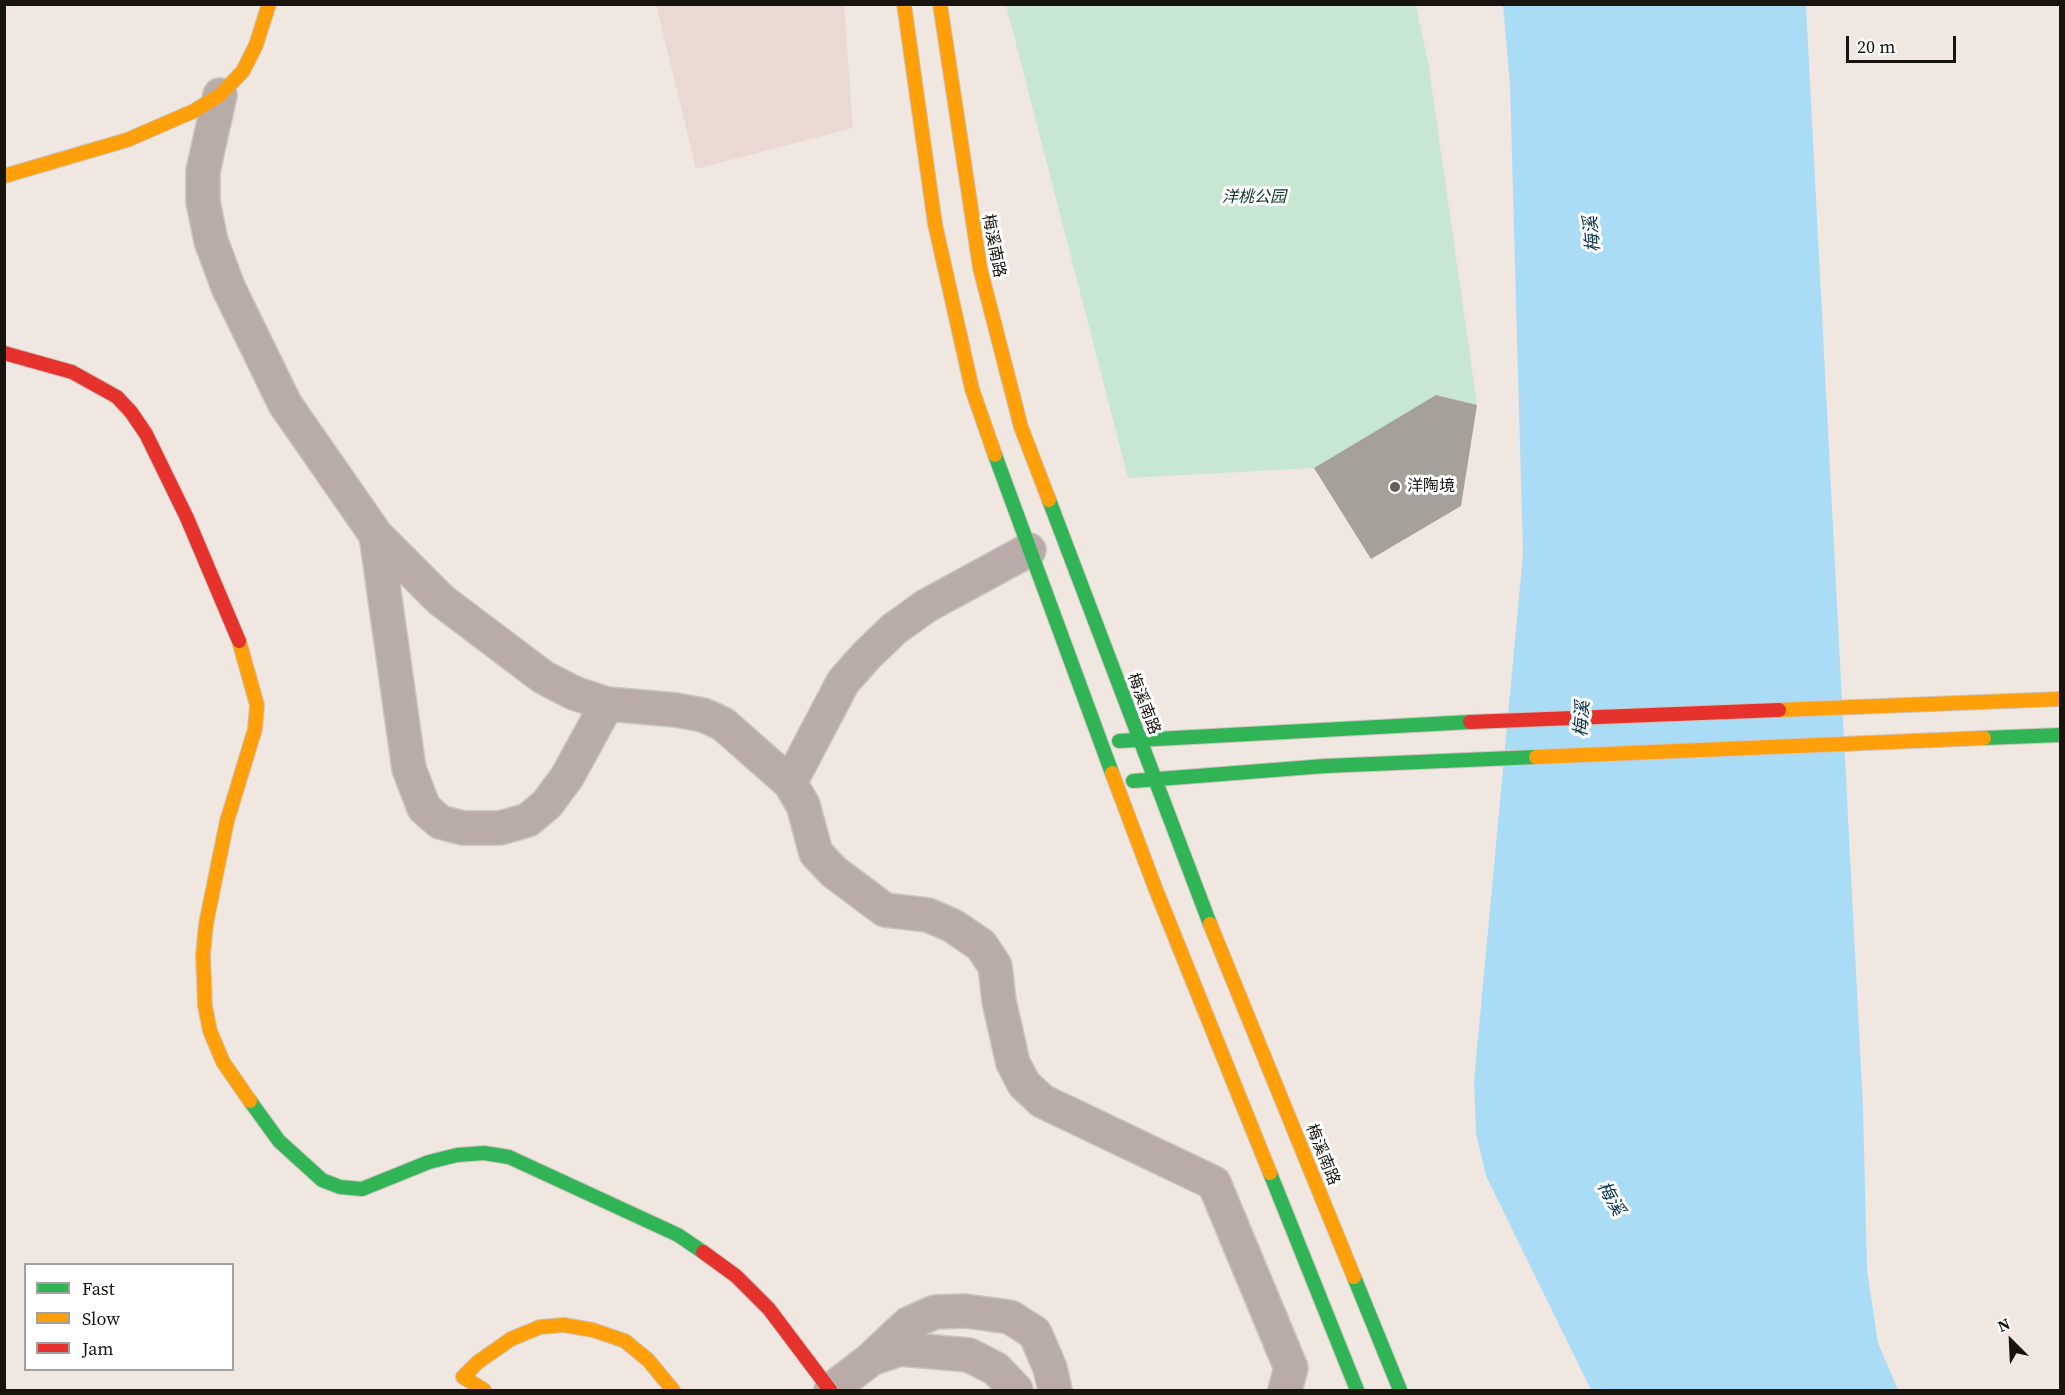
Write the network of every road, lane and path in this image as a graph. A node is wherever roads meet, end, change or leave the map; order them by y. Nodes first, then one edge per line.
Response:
1 (269, 4) edge
2 (904, 4) edge
3 (940, 4) edge
4 (220, 95) junction
5 (4, 176) edge
6 (4, 353) edge
7 (376, 535) junction
8 (1029, 550) junction
9 (2061, 699) edge
10 (607, 704) junction
11 (2061, 735) edge
12 (1138, 739) junction
13 (1102, 743) junction
14 (1154, 780) junction
15 (1116, 782) junction
16 (790, 783) junction
17 (871, 1359) junction
18 (484, 1390) edge
19 (673, 1390) edge
20 (831, 1390) edge
21 (1016, 1390) edge
22 (1055, 1390) edge
23 (1285, 1390) edge
24 (1357, 1390) edge
25 (1400, 1390) edge

1 - 4 main road
2 - 8 main road
3 - 12 main road, 梅溪南路
4 - 5 main road
4 - 7 street
6 - 20 main road
7 - 10 street
7 - 10 street
8 - 13 main road
8 - 16 street
9 - 12 main road
10 - 16 street
11 - 14 main road
12 - 13 main road
12 - 14 main road, 梅溪南路
13 - 15 main road
14 - 15 main road
14 - 25 main road, 梅溪南路
15 - 24 main road
16 - 23 street
17 - 20 street
17 - 21 street
17 - 22 street
18 - 19 main road

